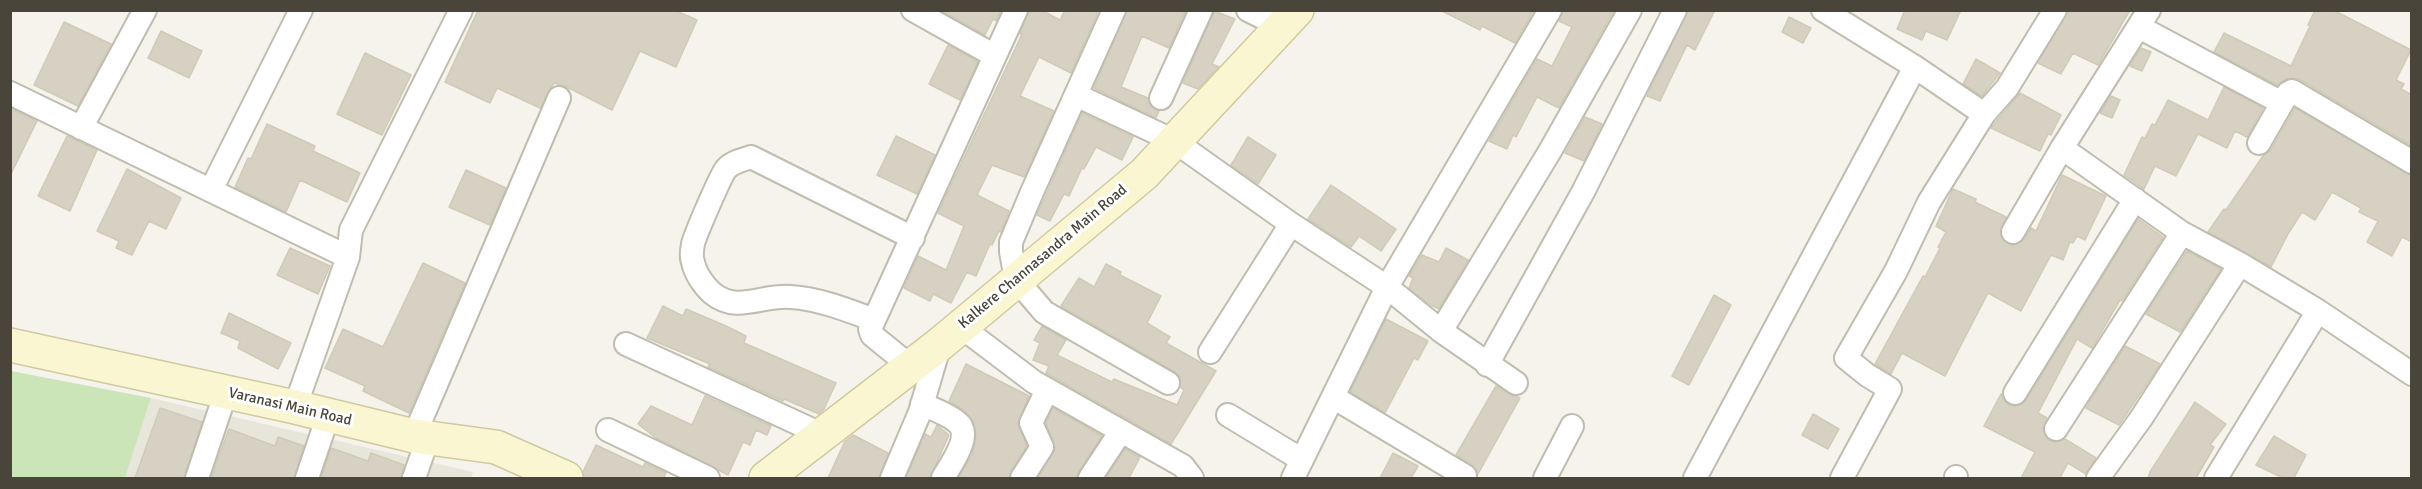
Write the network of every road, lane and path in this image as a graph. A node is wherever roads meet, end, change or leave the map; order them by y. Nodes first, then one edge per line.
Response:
1 (145, 10) edge
2 (301, 10) edge
3 (461, 10) edge
4 (913, 10) edge
5 (1016, 10) edge
6 (1114, 10) edge
7 (1202, 10) edge
8 (1248, 10) edge
9 (1550, 10) edge
10 (1630, 10) edge
11 (1675, 10) edge
12 (1823, 10) edge
13 (2055, 10) edge
14 (1290, 19) edge
15 (2144, 19) edge
16 (995, 56) junction
17 (1915, 67) junction
18 (10, 93) edge
19 (1076, 95) junction
20 (559, 98) dead end
21 (1161, 98) dead end
22 (2282, 103) junction
23 (1984, 114) junction
24 (81, 128) junction
25 (1174, 141) junction
26 (2259, 142) dead end
27 (2062, 148) junction
28 (2412, 162) edge
29 (211, 190) junction
30 (2136, 199) junction
31 (1291, 224) junction
32 (2013, 232) dead end
33 (2182, 232) junction
34 (913, 238) junction
35 (348, 257) junction
36 (2240, 264) junction
37 (1016, 279) junction
38 (1387, 287) junction
39 (2318, 311) junction
40 (874, 320) junction
41 (1441, 331) junction
42 (950, 335) junction
43 (626, 344) dead end
44 (10, 345) edge
45 (1210, 352) dead end
46 (1487, 365) junction
47 (910, 366) junction
48 (2412, 374) edge
49 (1168, 383) dead end
50 (1516, 383) dead end
51 (1047, 390) junction
52 (226, 392) junction
53 (2015, 393) dead end
54 (1333, 397) junction
55 (922, 404) junction
56 (295, 407) junction
57 (1228, 415) dead end
58 (328, 416) junction
59 (1572, 426) dead end
60 (2056, 429) dead end
61 (608, 430) dead end
62 (1120, 431) junction
63 (821, 434) junction
64 (421, 437) junction
65 (1297, 469) edge
66 (1465, 476) dead end
67 (197, 478) edge
68 (307, 478) edge
69 (414, 478) edge
70 (566, 478) edge
71 (708, 478) edge
72 (766, 478) edge
73 (892, 478) edge
74 (943, 478) edge
75 (1023, 478) edge
76 (1090, 478) edge
77 (1192, 478) edge
78 (1545, 478) edge
79 (1695, 478) edge
80 (1842, 478) edge
81 (2098, 478) edge
82 (2216, 478) edge

1 - 24 street
2 - 29 street
3 - 35 street
4 - 16 street
5 - 16 street
6 - 19 street
7 - 21 street
8 - 14 street
9 - 38 street
10 - 41 street
11 - 46 street
12 - 17 street
13 - 23 street
14 - 25 main road, Kalkere Channasandra Main Road
15 - 22 street
15 - 27 street
16 - 34 street
17 - 23 street
17 - 79 street
18 - 24 street
19 - 25 street
19 - 37 street
20 - 64 street
22 - 26 street
22 - 28 street
23 - 80 street
24 - 29 street
25 - 31 street
25 - 37 main road, Kalkere Channasandra Main Road
27 - 30 street
27 - 32 street
29 - 35 street
30 - 33 street
30 - 53 street
31 - 38 street
31 - 45 street
33 - 36 street
33 - 60 street
34 - 40 street
34 - 40 street
35 - 56 street
36 - 39 street
36 - 81 street
37 - 42 main road, Kalkere Channasandra Main Road
37 - 49 street
38 - 41 street
38 - 54 street
39 - 48 street
39 - 82 street
40 - 47 street
41 - 46 street
42 - 47 main road, Kalkere Channasandra Main Road
42 - 51 street
42 - 55 street
43 - 63 street
44 - 52 main road, Varanasi Main Road
46 - 50 street
47 - 63 main road, Kalkere Channasandra Main Road
51 - 62 street
51 - 75 street
52 - 56 main road, Varanasi Main Road
52 - 67 street
54 - 65 street
54 - 66 street
55 - 73 street
55 - 74 street
56 - 58 main road, Varanasi Main Road
57 - 65 street
58 - 64 main road, Varanasi Main Road
58 - 68 street
59 - 78 street
61 - 71 street
62 - 76 street
62 - 77 street
63 - 72 main road, Kalkere Channasandra Main Road
64 - 69 street
64 - 70 main road, Varanasi Main Road

